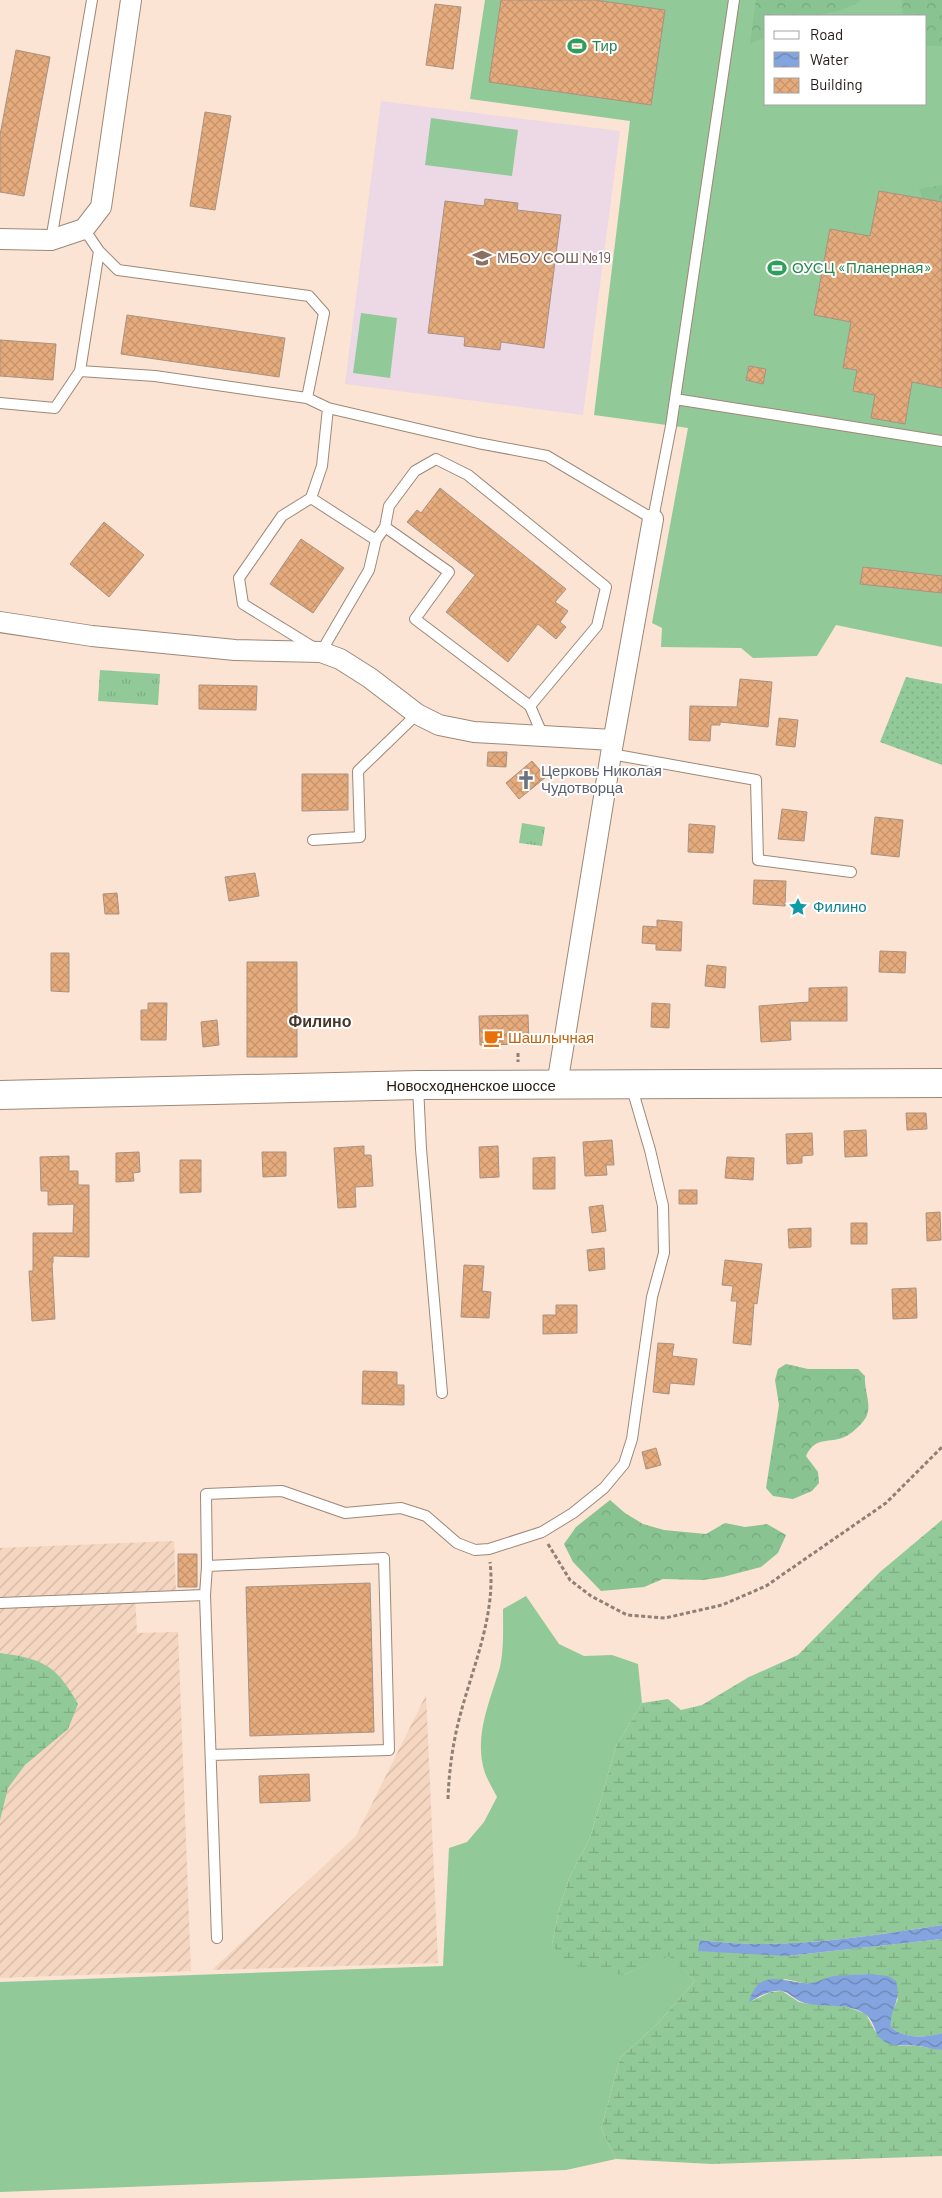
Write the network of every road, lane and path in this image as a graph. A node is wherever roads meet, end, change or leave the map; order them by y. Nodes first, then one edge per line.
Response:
1 (92, 0) edge
2 (131, 0) edge
3 (734, 0) edge
4 (84, 229) junction
5 (0, 239) edge
6 (51, 240) junction
7 (100, 252) junction
8 (80, 371) junction
9 (307, 398) junction
10 (675, 399) junction
11 (0, 403) edge
12 (328, 408) junction
13 (942, 441) edge
14 (310, 498) junction
15 (653, 519) junction
16 (384, 527) junction
17 (376, 540) junction
18 (0, 622) edge
19 (321, 652) junction
20 (530, 706) junction
21 (417, 714) junction
22 (543, 736) junction
23 (612, 747) junction
24 (313, 840) dead end
25 (851, 872) dead end
26 (518, 1053) dead end
27 (518, 1065) dead end
28 (630, 1084) junction
29 (942, 1084) edge
30 (418, 1085) junction
31 (557, 1085) junction
32 (0, 1095) edge
33 (442, 1393) dead end
34 (942, 1447) edge
35 (542, 1532) junction
36 (489, 1549) junction
37 (206, 1566) junction
38 (205, 1595) junction
39 (0, 1603) edge
40 (210, 1754) junction
41 (448, 1800) dead end
42 (217, 1938) dead end

1 - 6 lane
2 - 4 street
3 - 10 lane
4 - 6 street
4 - 7 lane
5 - 6 street
7 - 8 lane
7 - 9 lane
8 - 9 lane
8 - 11 lane
9 - 12 lane
10 - 13 lane
10 - 15 lane
12 - 14 lane
12 - 15 lane
14 - 17 lane
14 - 19 lane
15 - 23 street
16 - 17 lane
16 - 20 lane
16 - 20 lane
17 - 19 lane
18 - 19 street
19 - 21 street
20 - 22 lane
21 - 22 street
21 - 24 lane
22 - 23 street
23 - 25 lane
23 - 31 street
26 - 27 path
28 - 29 main road, Новосходненское шоссе
28 - 31 main road, Новосходненское шоссе
28 - 35 lane
30 - 31 main road, Новосходненское шоссе
30 - 32 main road, Новосходненское шоссе
30 - 33 lane
34 - 35 path
35 - 36 lane
36 - 37 lane
36 - 41 path
37 - 38 lane
37 - 40 lane
38 - 39 lane
38 - 40 lane
40 - 42 lane

